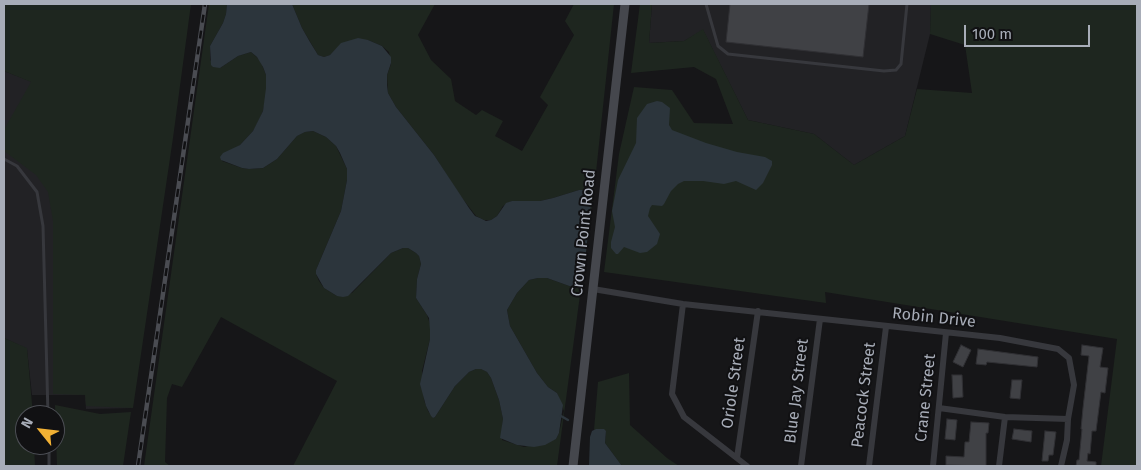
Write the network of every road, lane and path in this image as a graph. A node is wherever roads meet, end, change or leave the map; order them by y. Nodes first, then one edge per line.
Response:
1 (625, 4) edge
2 (706, 4) edge
3 (907, 4) edge
4 (4, 159) edge
5 (593, 289) junction
6 (683, 304) junction
7 (758, 311) junction
8 (820, 319) junction
9 (886, 327) junction
10 (946, 333) junction
11 (48, 405) edge
12 (939, 408) junction
13 (1005, 417) junction
14 (1068, 420) junction
15 (737, 458) junction
16 (573, 466) edge
17 (747, 466) edge
18 (801, 466) edge
19 (869, 466) edge
20 (933, 466) edge
21 (999, 466) edge
22 (1061, 466) edge

1 - 5 main road, Crown Point Road
2 - 3 lane
4 - 11 lane
5 - 6 street, Robin Drive
5 - 16 main road, Crown Point Road
6 - 7 street, Robin Drive
6 - 15 street
7 - 8 street, Robin Drive
7 - 15 street, Oriole Street
8 - 9 street, Robin Drive
8 - 18 street, Blue Jay Street
9 - 10 street, Robin Drive
9 - 19 street, Peacock Street
10 - 12 street, Crane Street
10 - 14 street, Robin Drive
12 - 13 street
12 - 20 street, Crane Street
13 - 14 street
13 - 21 street
14 - 22 street, Robin Drive
15 - 17 street

